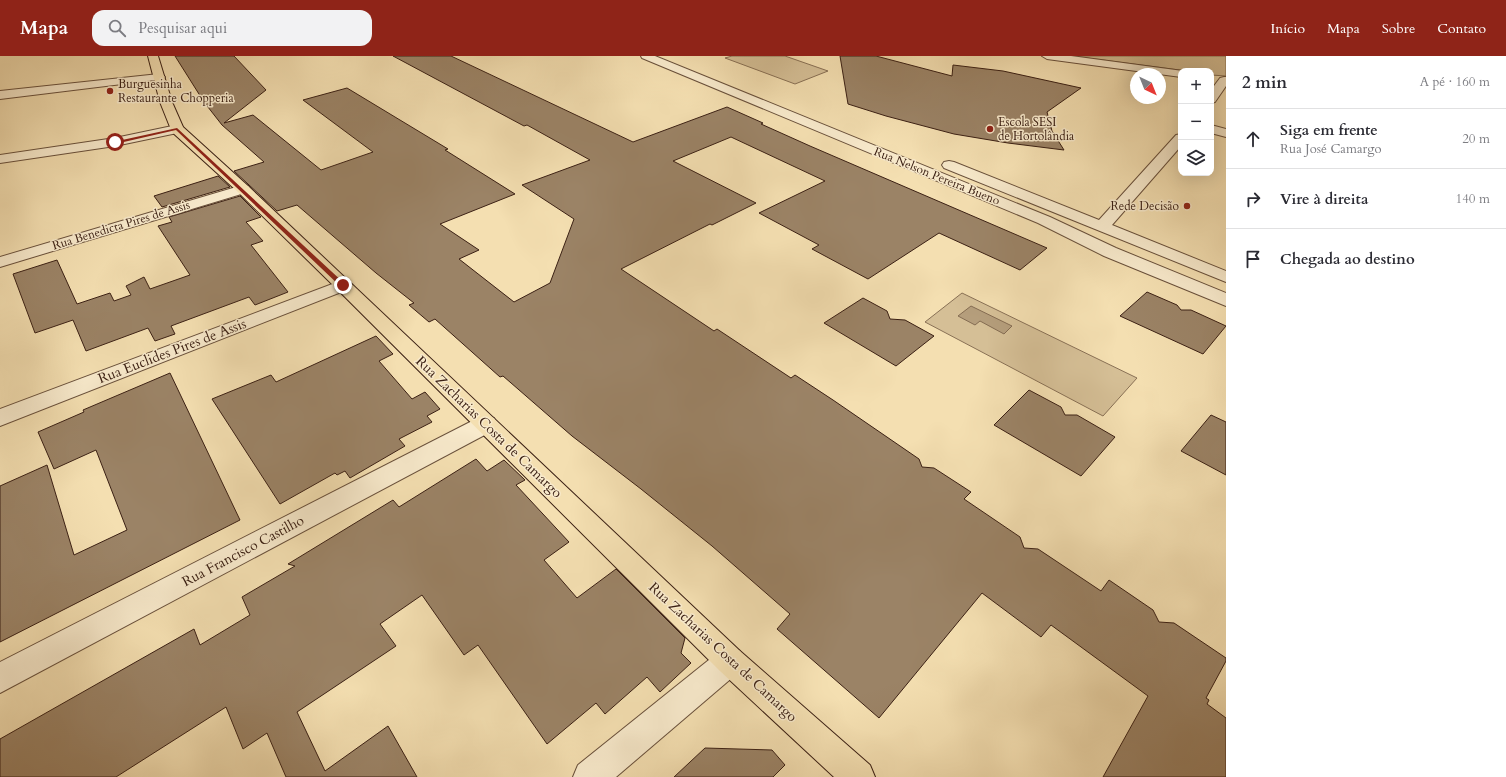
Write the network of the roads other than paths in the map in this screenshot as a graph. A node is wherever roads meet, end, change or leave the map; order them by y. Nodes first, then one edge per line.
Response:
1 (646, 56) edge
2 (676, 56) edge
3 (1047, 56) edge
4 (156, 66) edge
5 (1178, 74) edge
6 (1214, 78) edge
7 (1225, 80) edge
8 (0, 95) edge
9 (1214, 95) edge
10 (177, 129) junction
11 (860, 129) dead end
12 (1214, 130) edge
13 (1226, 133) edge
14 (1179, 140) edge
15 (0, 159) edge
16 (933, 159) dead end
17 (243, 189) junction
18 (1102, 226) junction
19 (0, 262) edge
20 (1226, 277) edge
21 (343, 285) junction
22 (1226, 300) edge
23 (0, 418) edge
24 (486, 424) junction
25 (730, 661) junction
26 (0, 678) edge
27 (590, 777) edge
28 (858, 777) edge

1 - 22 street, Rua Nelson Pereira Bueno
2 - 11 street
3 - 5 street
4 - 8 street
4 - 10 main road, Rua Zacharias Costa de Camargo
6 - 7 street
7 - 9 street
10 - 15 street
10 - 17 main road, Rua Zacharias Costa de Camargo
12 - 13 street
14 - 18 street
16 - 18 street, Rua Nelson Pereira Bueno
17 - 19 street, Rua Benedicta Pires de Assis
17 - 21 main road, Rua Zacharias Costa de Camargo
18 - 20 street, Rua Nelson Pereira Bueno
21 - 23 street, Rua Euclides Pires de Assis
21 - 24 main road, Rua Zacharias Costa de Camargo
24 - 25 main road, Rua Zacharias Costa de Camargo
24 - 26 street, Rua Francisco Castilho
25 - 27 street
25 - 28 main road, Rua Zacharias Costa de Camargo

